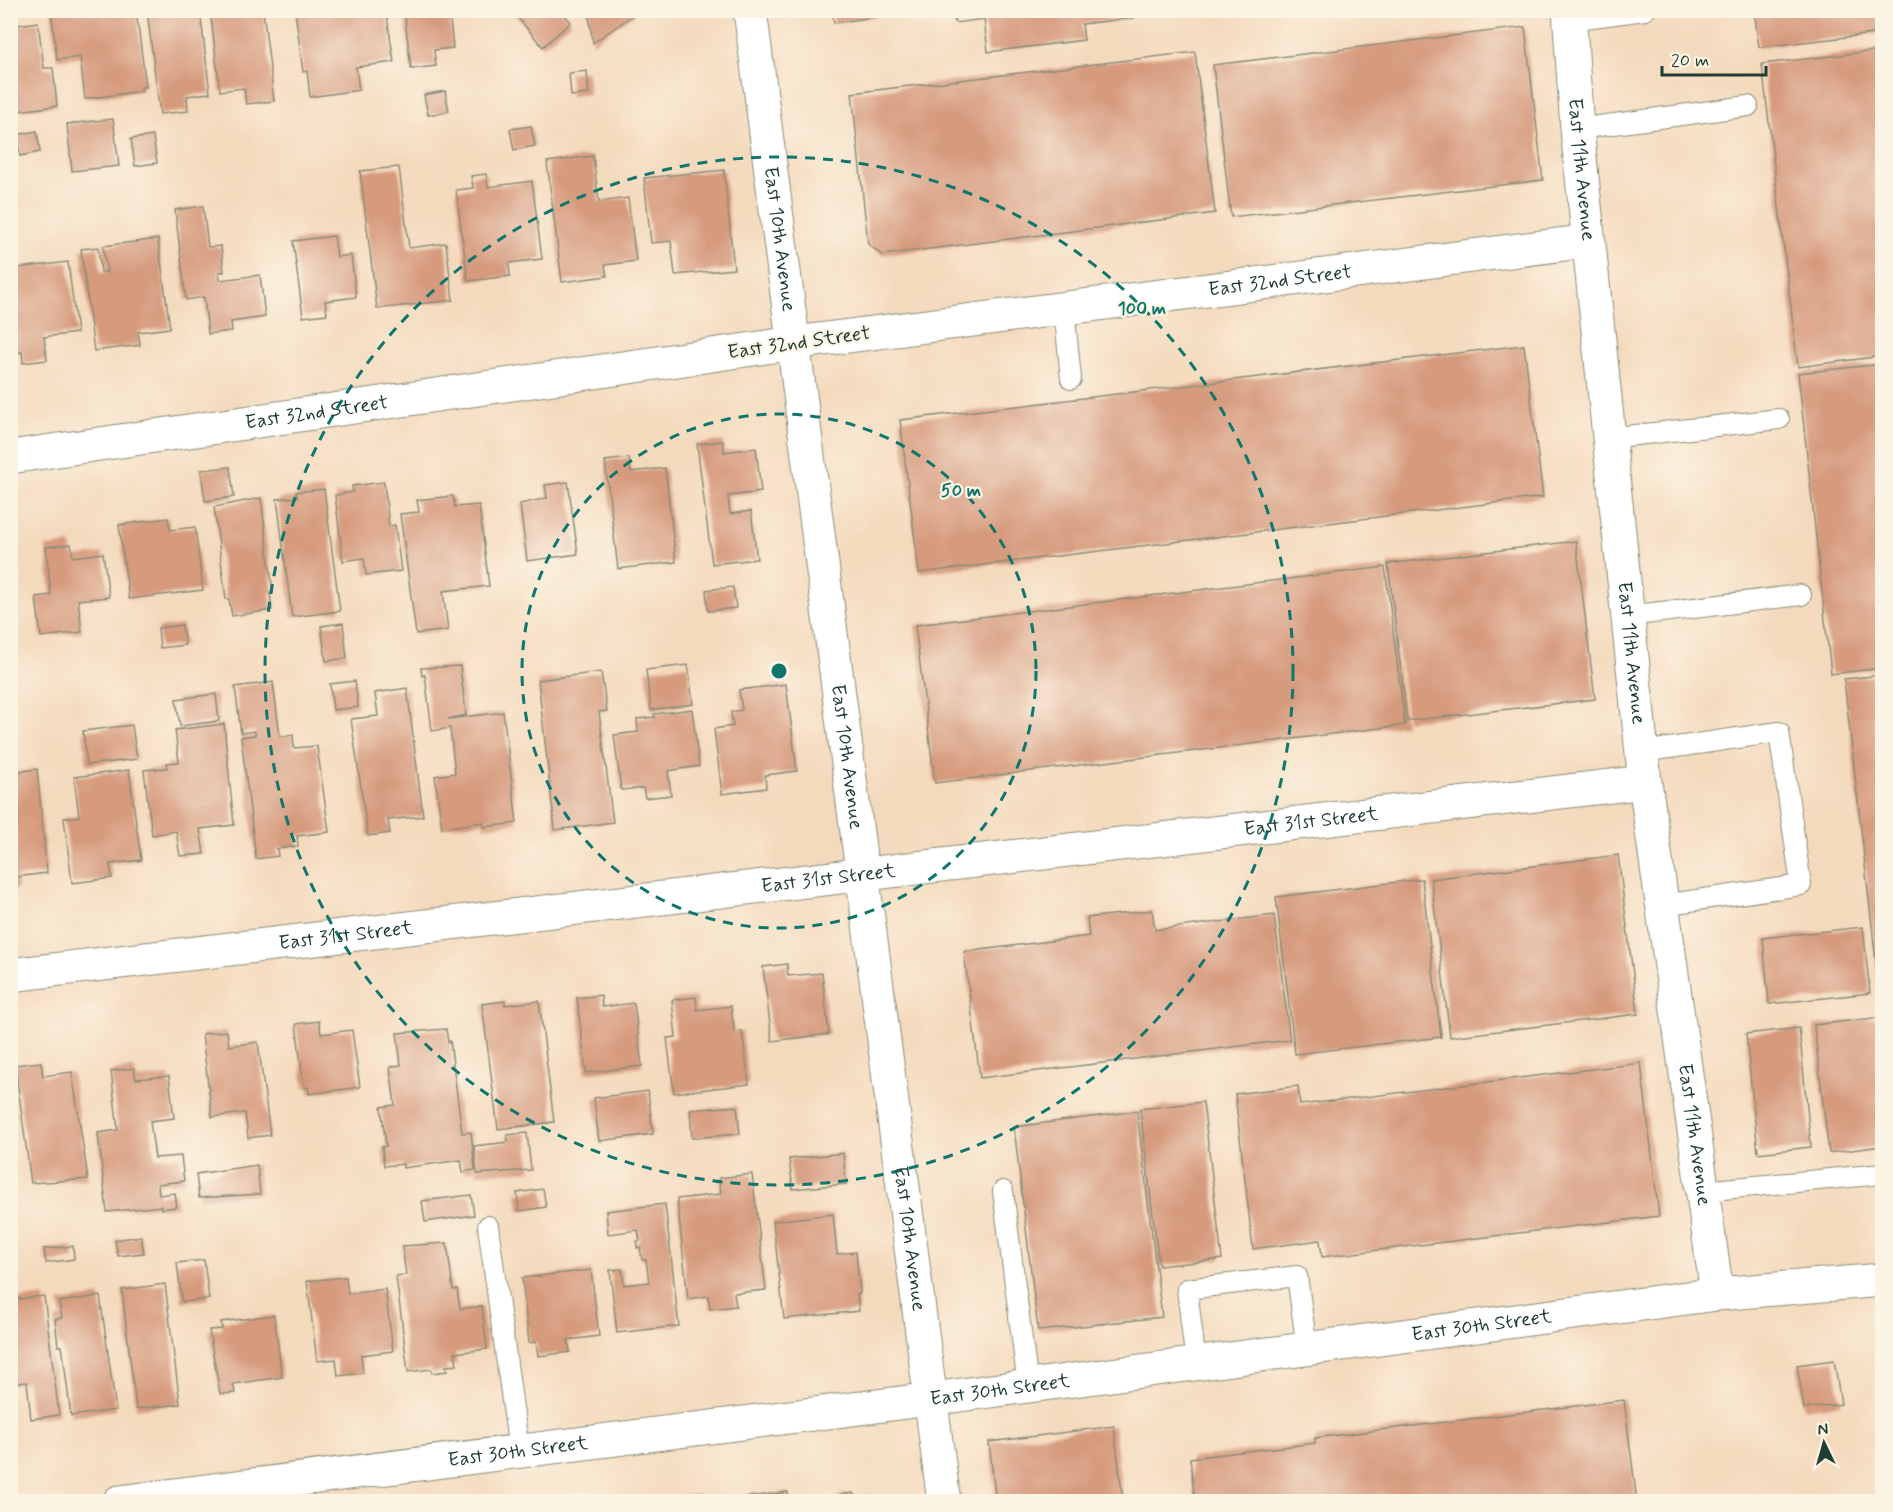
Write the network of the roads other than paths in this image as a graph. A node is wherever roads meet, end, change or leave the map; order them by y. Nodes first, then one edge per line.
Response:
1 (750, 10) edge
2 (1645, 10) edge
3 (1570, 15) edge
4 (1748, 106) dead end
5 (1577, 129) junction
6 (1589, 241) junction
7 (1064, 309) junction
8 (794, 343) junction
9 (1071, 379) dead end
10 (1779, 418) dead end
11 (1609, 438) junction
12 (10, 457) edge
13 (1801, 596) dead end
14 (1628, 616) junction
15 (1643, 767) junction
16 (861, 875) junction
17 (1662, 905) junction
18 (10, 975) edge
19 (1882, 1174) edge
20 (1003, 1191) dead end
21 (1702, 1191) junction
22 (488, 1226) dead end
23 (1882, 1280) edge
24 (1717, 1294) junction
25 (1307, 1349) junction
26 (1196, 1364) junction
27 (1028, 1386) junction
28 (932, 1399) junction
29 (519, 1451) junction
30 (119, 1502) edge
31 (944, 1502) edge

1 - 8 street, East 10th Avenue
2 - 3 lane
3 - 5 street, East 11th Avenue
4 - 5 lane
5 - 6 street, East 11th Avenue
6 - 7 street, East 32nd Street
6 - 11 street, East 11th Avenue
7 - 8 street, East 32nd Street
7 - 9 lane
8 - 12 street, East 32nd Street
8 - 16 street, East 10th Avenue
10 - 11 lane
11 - 14 street, East 11th Avenue
13 - 14 lane
14 - 15 street, East 11th Avenue
15 - 16 street, East 31st Street
15 - 17 street, East 11th Avenue
15 - 17 lane
16 - 18 street, East 31st Street
16 - 28 street, East 10th Avenue
17 - 21 street, East 11th Avenue
19 - 21 lane
20 - 27 lane
21 - 24 street, East 11th Avenue
22 - 29 lane
23 - 24 street, East 30th Street
24 - 25 street, East 30th Street
25 - 26 street, East 30th Street
25 - 26 lane
26 - 27 street, East 30th Street
27 - 28 street, East 30th Street
28 - 29 street, East 30th Street
28 - 31 street, East 10th Avenue
29 - 30 street, East 30th Street

